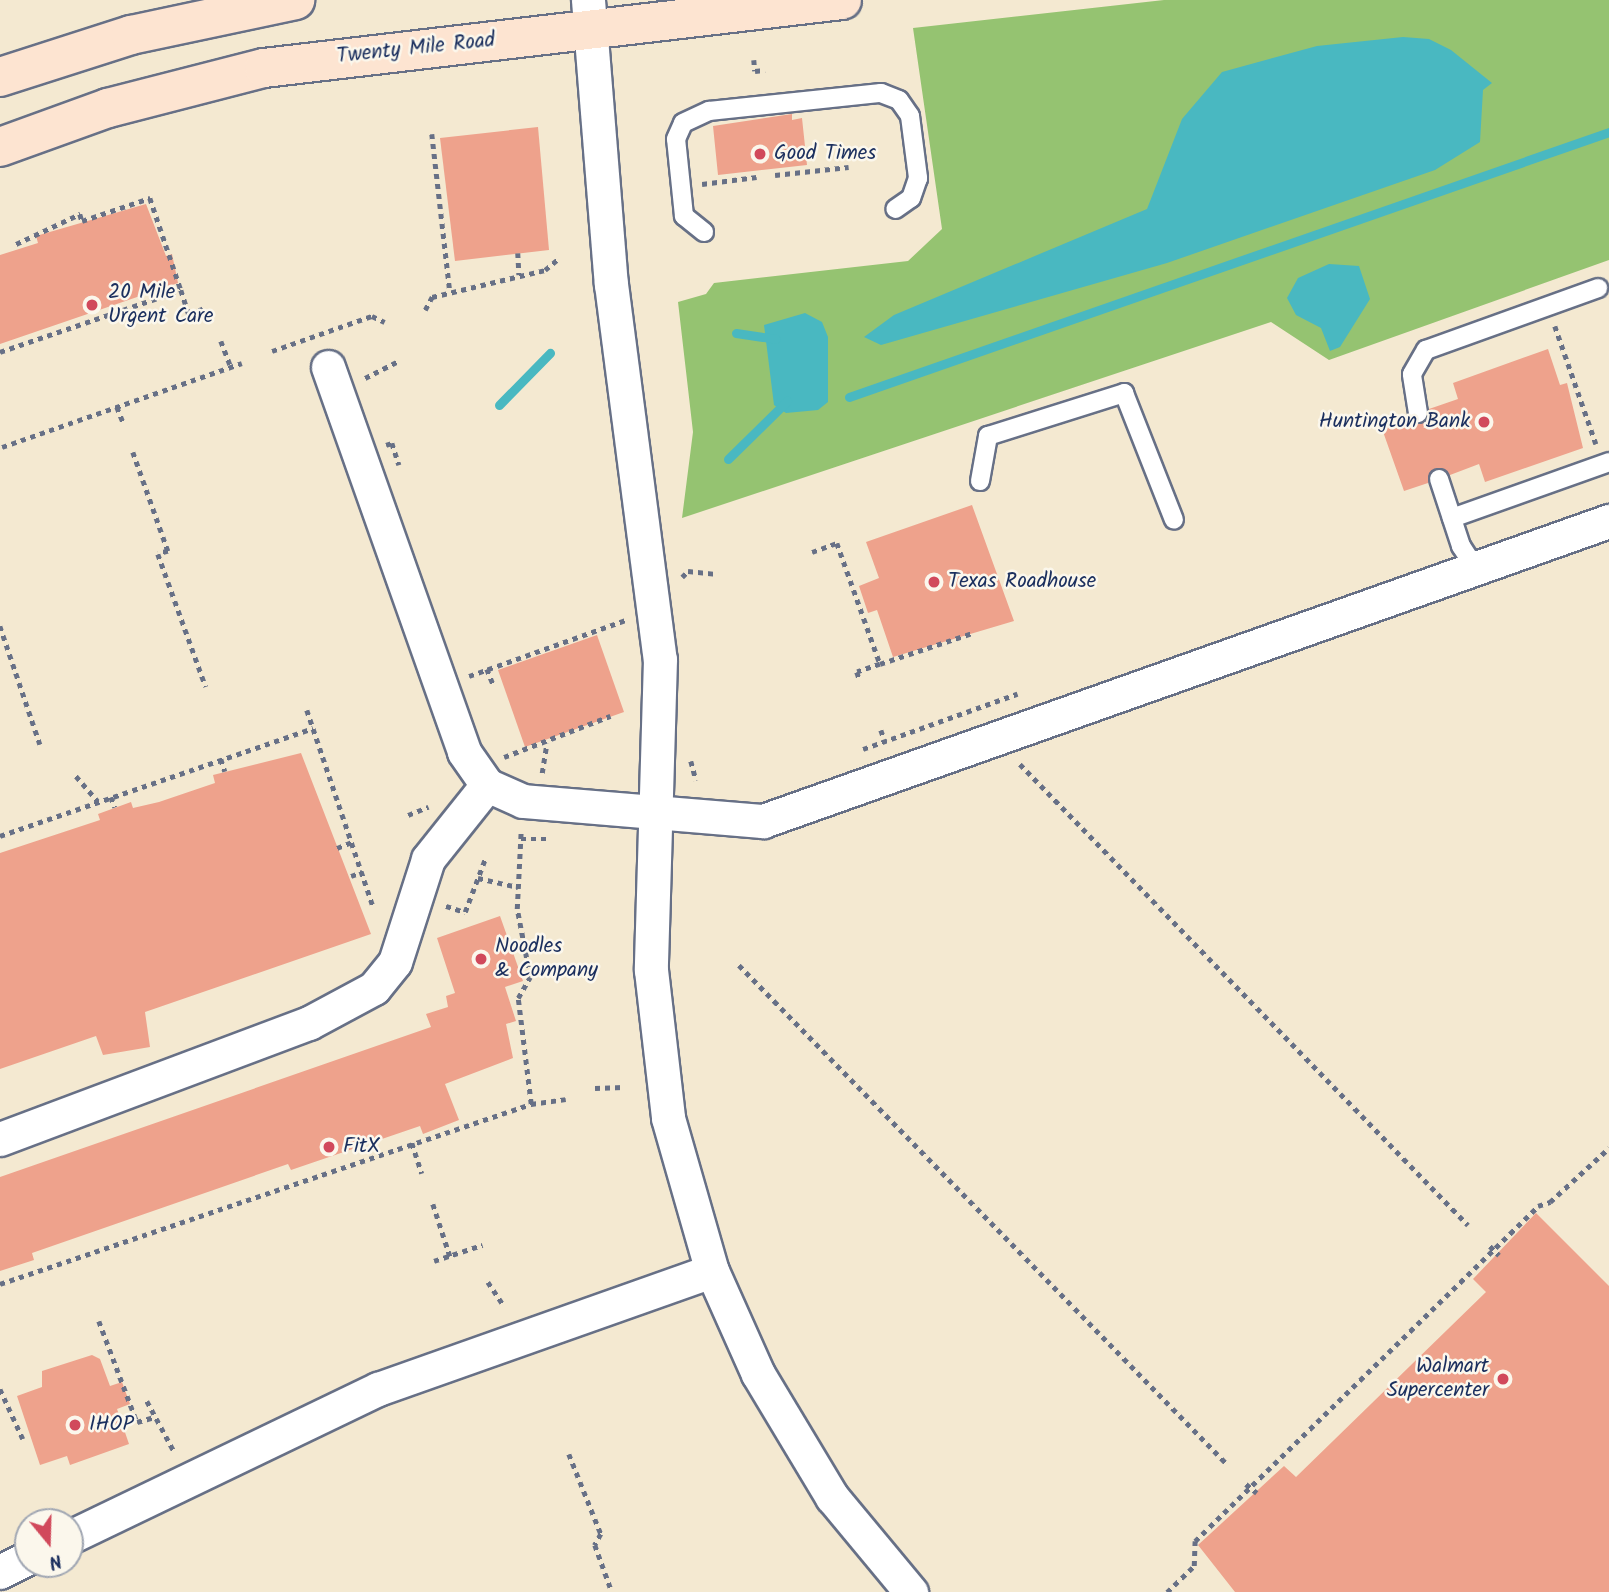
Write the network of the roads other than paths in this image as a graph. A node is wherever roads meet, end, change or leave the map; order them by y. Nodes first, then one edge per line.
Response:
1 (295, 0) edge
2 (842, 0) edge
3 (588, 15) edge
4 (0, 77) edge
5 (0, 147) edge
6 (895, 209) dead end
7 (704, 232) dead end
8 (1598, 288) dead end
9 (328, 367) dead end
10 (1418, 413) dead end
11 (1604, 458) edge
12 (1438, 479) dead end
13 (980, 481) dead end
14 (1452, 518) junction
15 (1174, 520) dead end
16 (1609, 521) edge
17 (1476, 569) junction
18 (495, 766) junction
19 (656, 814) junction
20 (0, 1139) edge
21 (712, 1271) junction
22 (84, 1530) edge
23 (911, 1592) edge

1 - 4 main road
2 - 3 main road, Twenty Mile Road
3 - 5 main road, Twenty Mile Road
3 - 19 street
6 - 7 lane
8 - 10 lane
9 - 18 street
11 - 14 lane
12 - 14 lane
13 - 15 lane
14 - 17 lane
16 - 17 street
17 - 19 street
18 - 19 street
18 - 20 street
19 - 21 street
21 - 22 street
21 - 23 street

